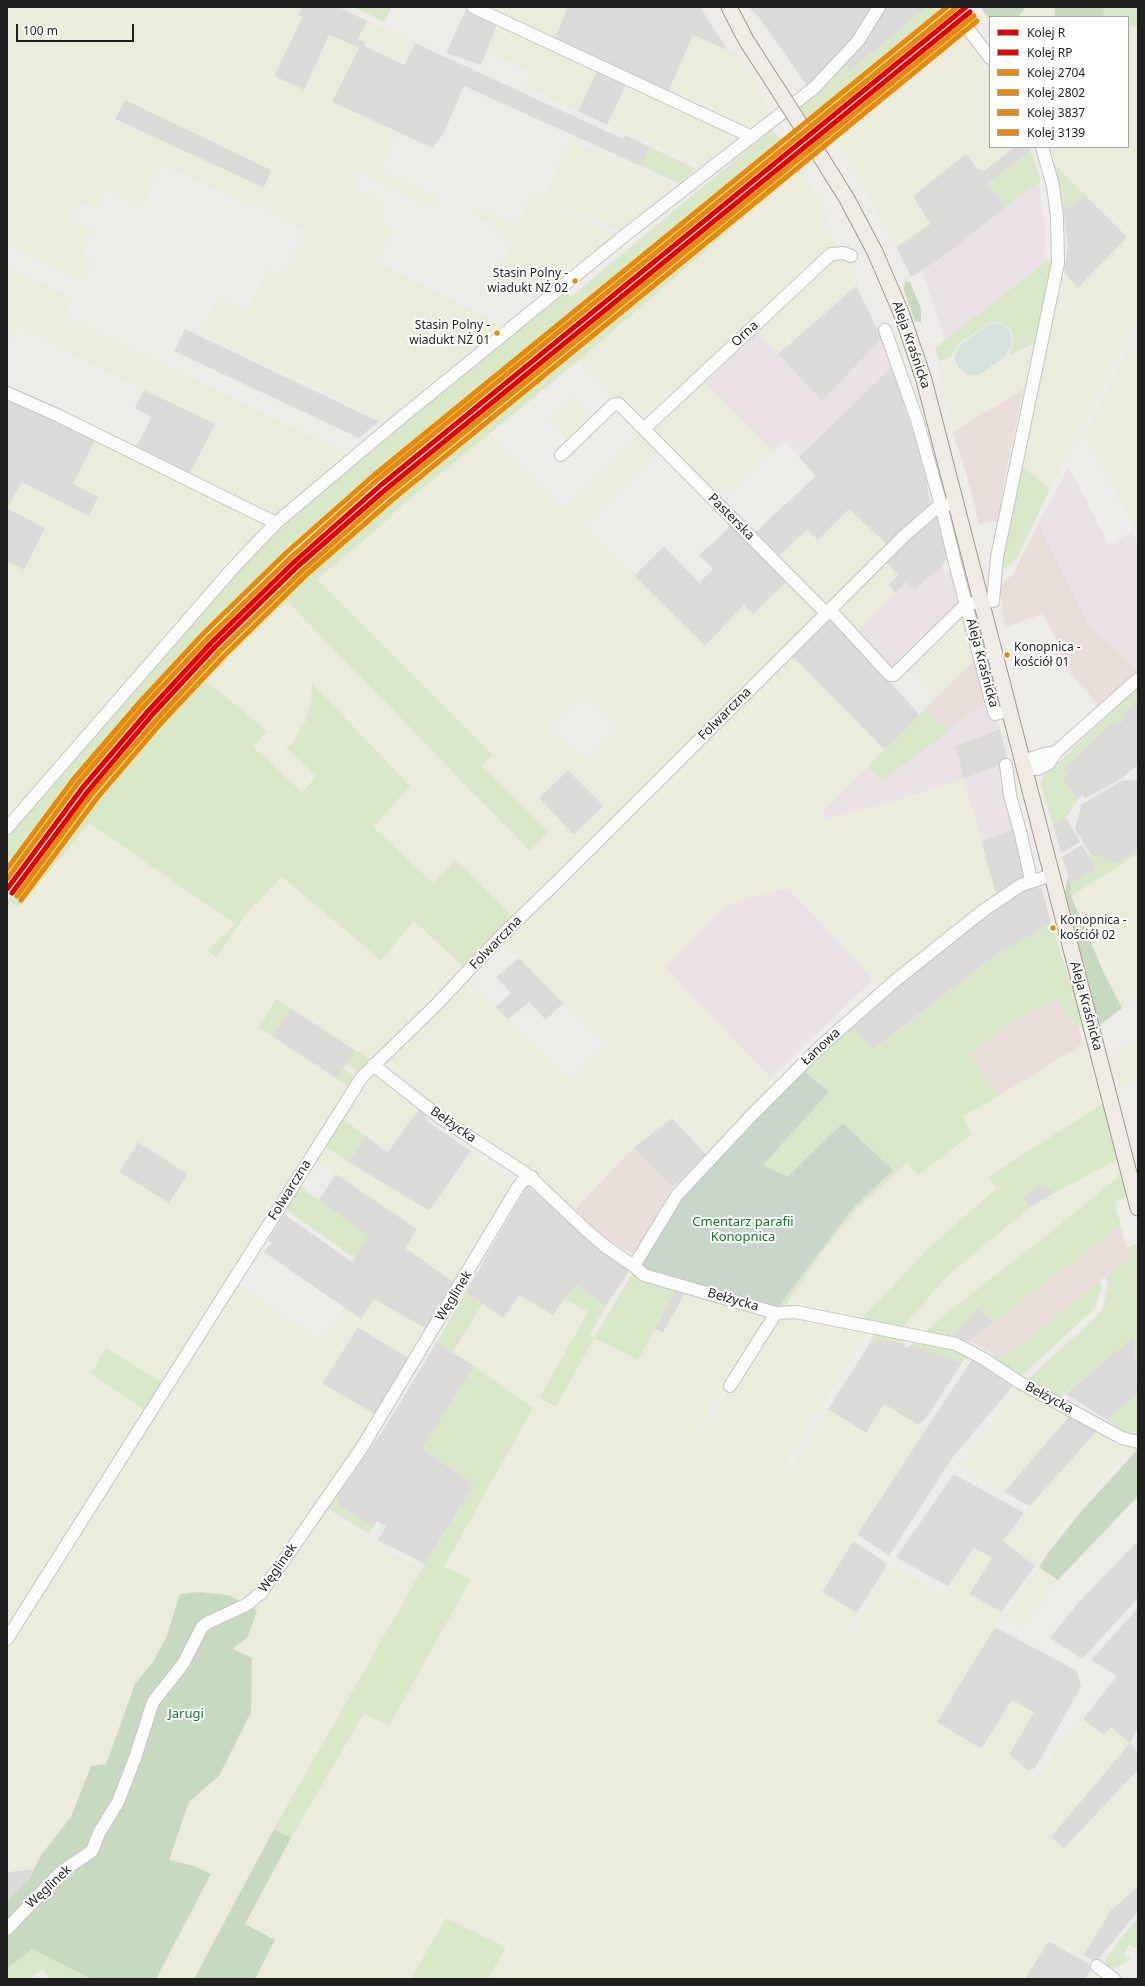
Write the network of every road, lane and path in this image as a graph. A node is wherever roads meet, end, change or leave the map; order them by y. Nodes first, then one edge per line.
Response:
1 (474, 7) edge
2 (729, 7) edge
3 (879, 7) edge
4 (963, 22) dead end
5 (989, 57) edge
6 (752, 137) junction
7 (1042, 148) edge
8 (851, 256) dead end
9 (884, 330) dead end
10 (7, 394) edge
11 (644, 429) junction
12 (561, 455) dead end
13 (957, 504) junction
14 (941, 505) junction
15 (276, 523) junction
16 (981, 602) junction
17 (966, 604) junction
18 (829, 613) junction
19 (1138, 679) edge
20 (1009, 711) junction
21 (1006, 765) dead end
22 (1024, 768) junction
23 (7, 828) edge
24 (1052, 875) junction
25 (1031, 880) junction
26 (374, 1065) junction
27 (532, 1178) junction
28 (1138, 1208) edge
29 (634, 1266) junction
30 (776, 1313) junction
31 (730, 1386) dead end
32 (1138, 1442) edge
33 (7, 1639) edge
34 (7, 1929) edge
35 (1097, 1966) dead end
36 (1114, 1979) edge

1 - 6 street
2 - 13 main road, Aleja Kraśnicka, bridge
3 - 6 street
4 - 5 street
6 - 15 street
7 - 16 street
8 - 11 street, Orna
9 - 14 street, Aleja Kraśnicka
10 - 15 street
11 - 12 street, Pasterska
11 - 18 street, Pasterska
13 - 14 street
13 - 16 main road, Aleja Kraśnicka
14 - 17 street, Aleja Kraśnicka
14 - 18 street, Folwarczna
15 - 23 street
16 - 17 street
16 - 20 main road, Aleja Kraśnicka
17 - 18 street, Pasterska
17 - 20 street, Aleja Kraśnicka
18 - 26 street, Folwarczna
19 - 22 street
20 - 22 main road, Aleja Kraśnicka
21 - 25 street
22 - 24 main road, Aleja Kraśnicka
24 - 25 street, Łanowa
24 - 28 main road, Aleja Kraśnicka
25 - 29 street, Łanowa
26 - 27 street, Bełżycka
26 - 33 street, Folwarczna
27 - 29 street, Bełżycka
27 - 34 street, Węglinek
29 - 30 street, Bełżycka
30 - 31 street
30 - 32 street, Bełżycka
35 - 36 street

